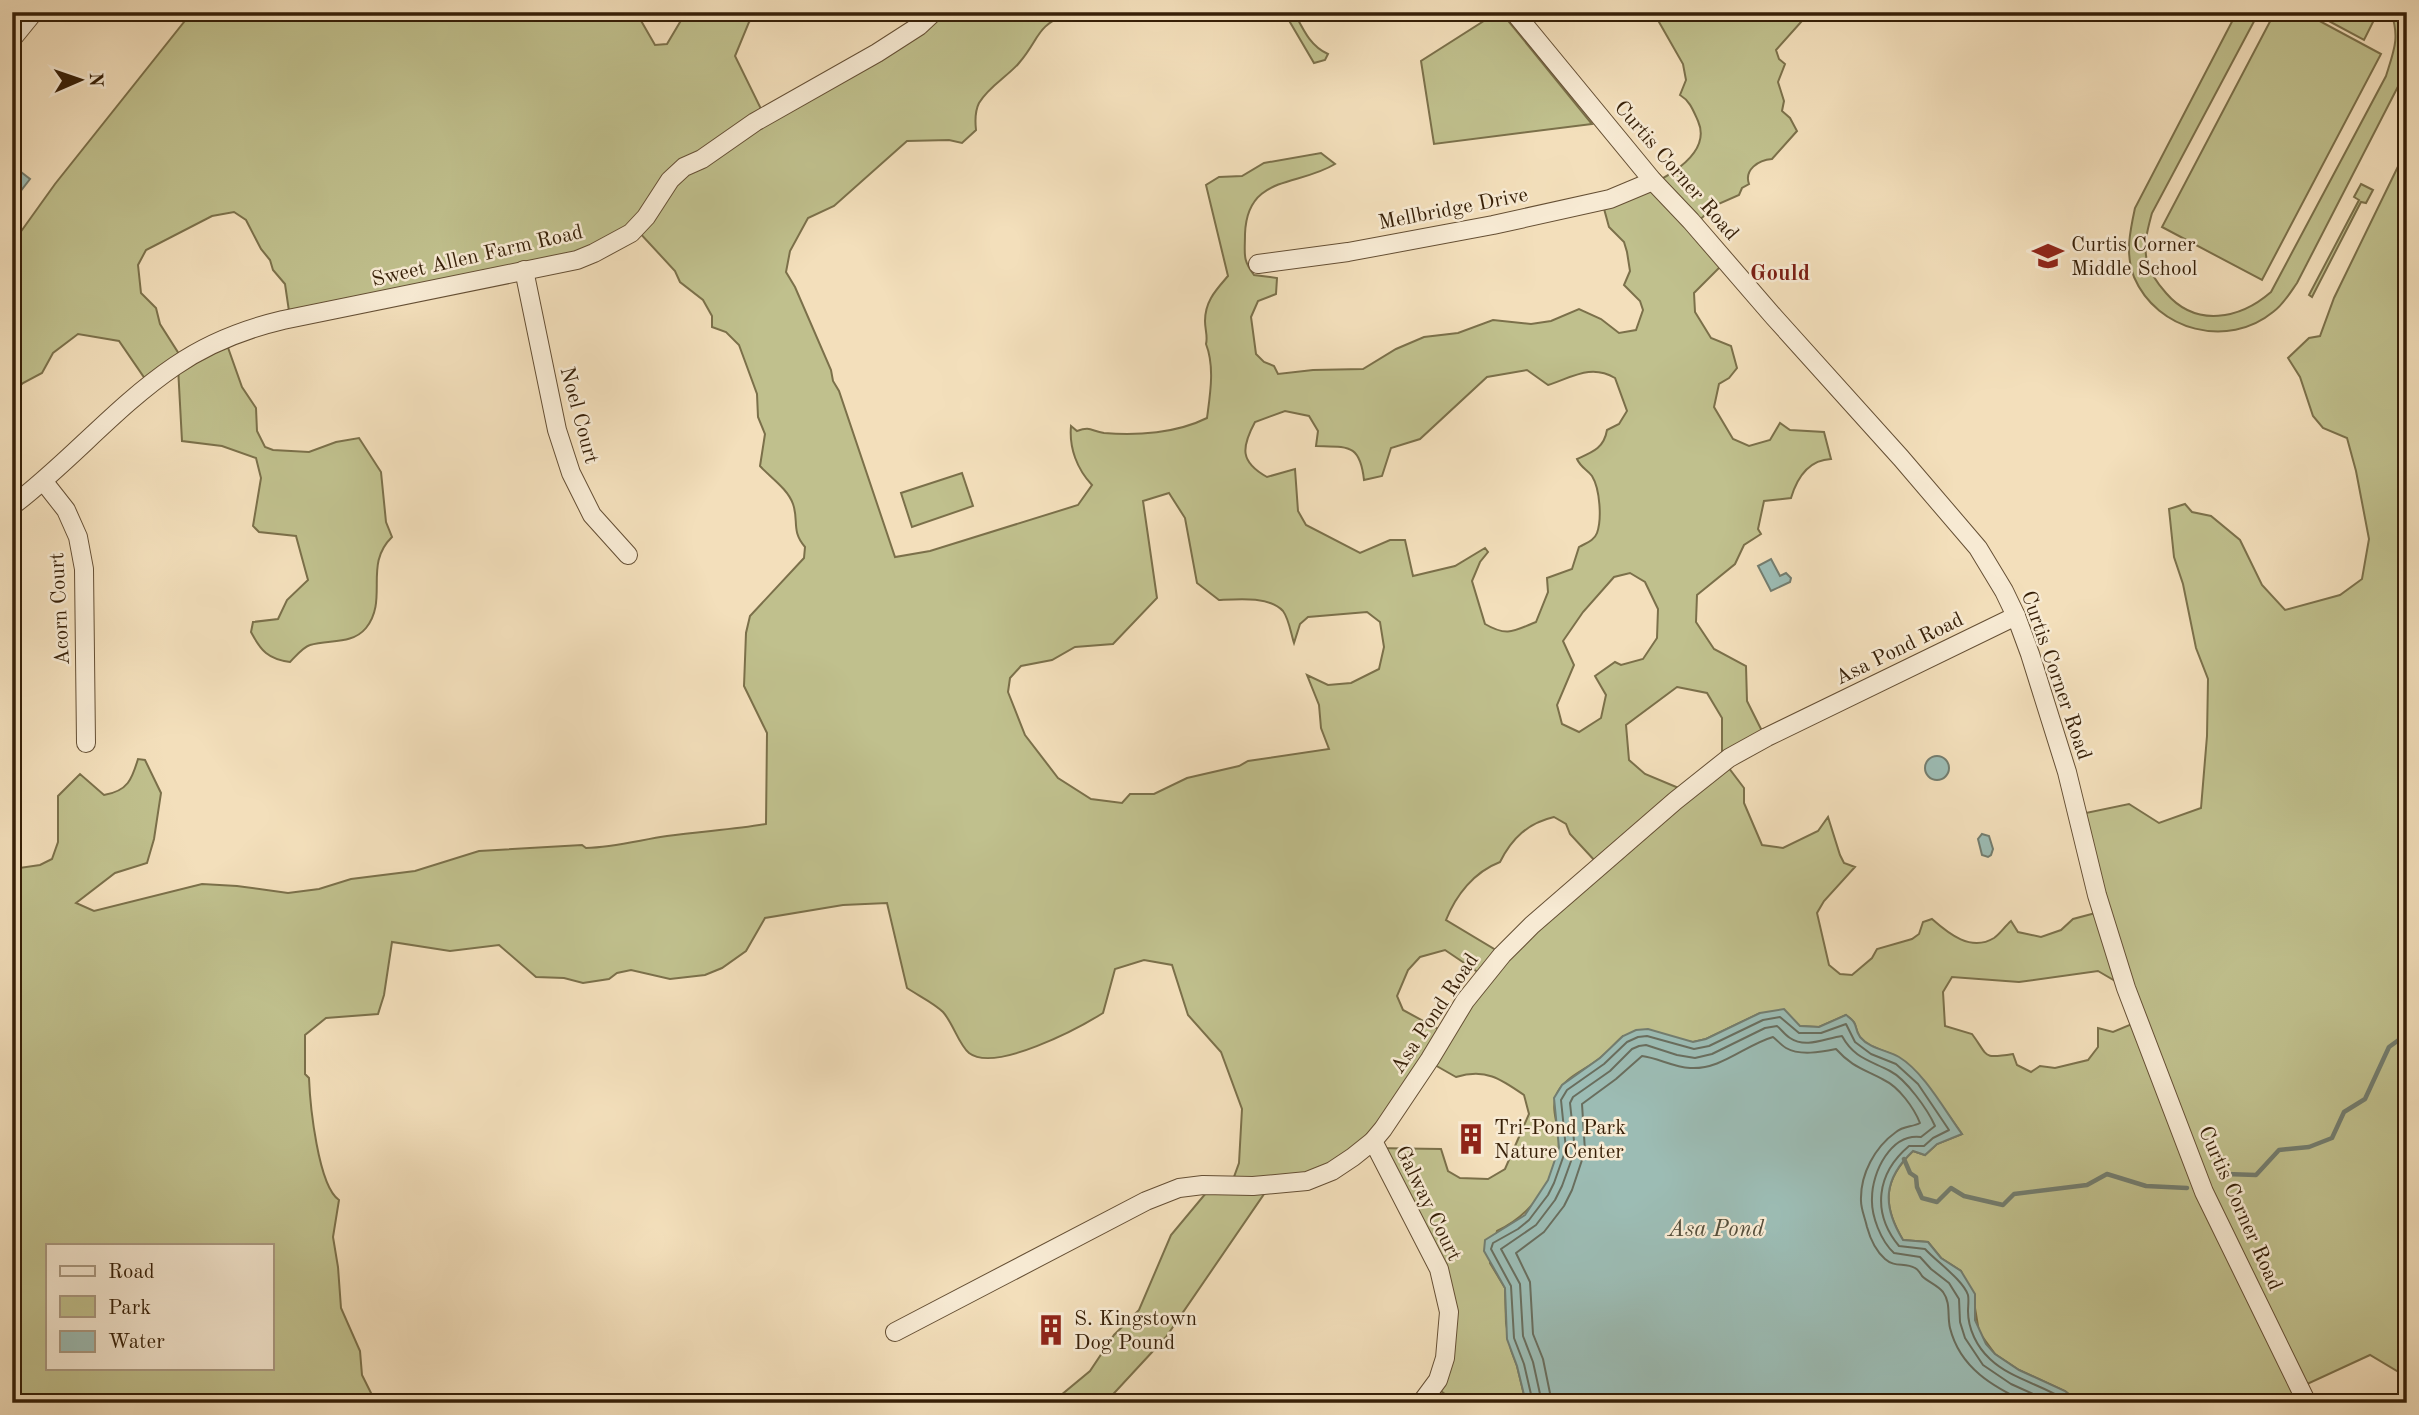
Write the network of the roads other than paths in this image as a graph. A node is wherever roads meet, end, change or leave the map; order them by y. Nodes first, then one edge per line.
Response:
1 (34, 12) edge
2 (934, 12) edge
3 (1514, 12) edge
4 (12, 39) edge
5 (1653, 181) junction
6 (1258, 264) dead end
7 (524, 270) junction
8 (44, 482) junction
9 (12, 506) edge
10 (628, 555) dead end
11 (2016, 616) junction
12 (86, 743) dead end
13 (1373, 1141) junction
14 (895, 1332) dead end
15 (1421, 1403) edge
16 (2307, 1403) edge

1 - 4 street
2 - 7 street, Sweet Allen Farm Road
3 - 5 street, Curtis Corner Road
5 - 6 street, Mellbridge Drive
5 - 11 street, Curtis Corner Road
7 - 8 street, Sweet Allen Farm Road
7 - 10 street, Noel Court
8 - 9 street, Sweet Allen Farm Road
8 - 12 street, Acorn Court
11 - 13 street, Asa Pond Road
11 - 16 street, Curtis Corner Road
13 - 14 street, Asa Pond Road
13 - 15 street, Galway Court

